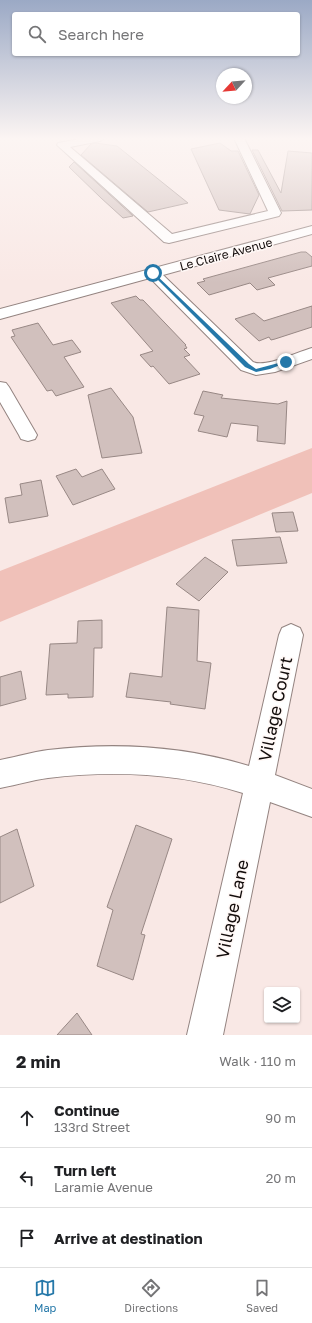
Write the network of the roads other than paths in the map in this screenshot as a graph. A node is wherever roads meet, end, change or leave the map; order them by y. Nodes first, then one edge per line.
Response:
1 (110, 186) edge
2 (262, 186) edge
3 (312, 230) edge
4 (153, 273) junction
5 (0, 314) edge
6 (312, 353) edge
7 (0, 387) edge
8 (28, 435) dead end
9 (291, 635) dead end
10 (0, 774) edge
11 (259, 784) junction
12 (312, 803) edge
13 (205, 1035) edge

1 - 2 street
3 - 4 street, Le Claire Avenue
4 - 5 street, Le Claire Avenue
4 - 6 street
7 - 8 street
9 - 11 street, Village Court
10 - 11 street
11 - 12 street
11 - 13 street, Village Lane

